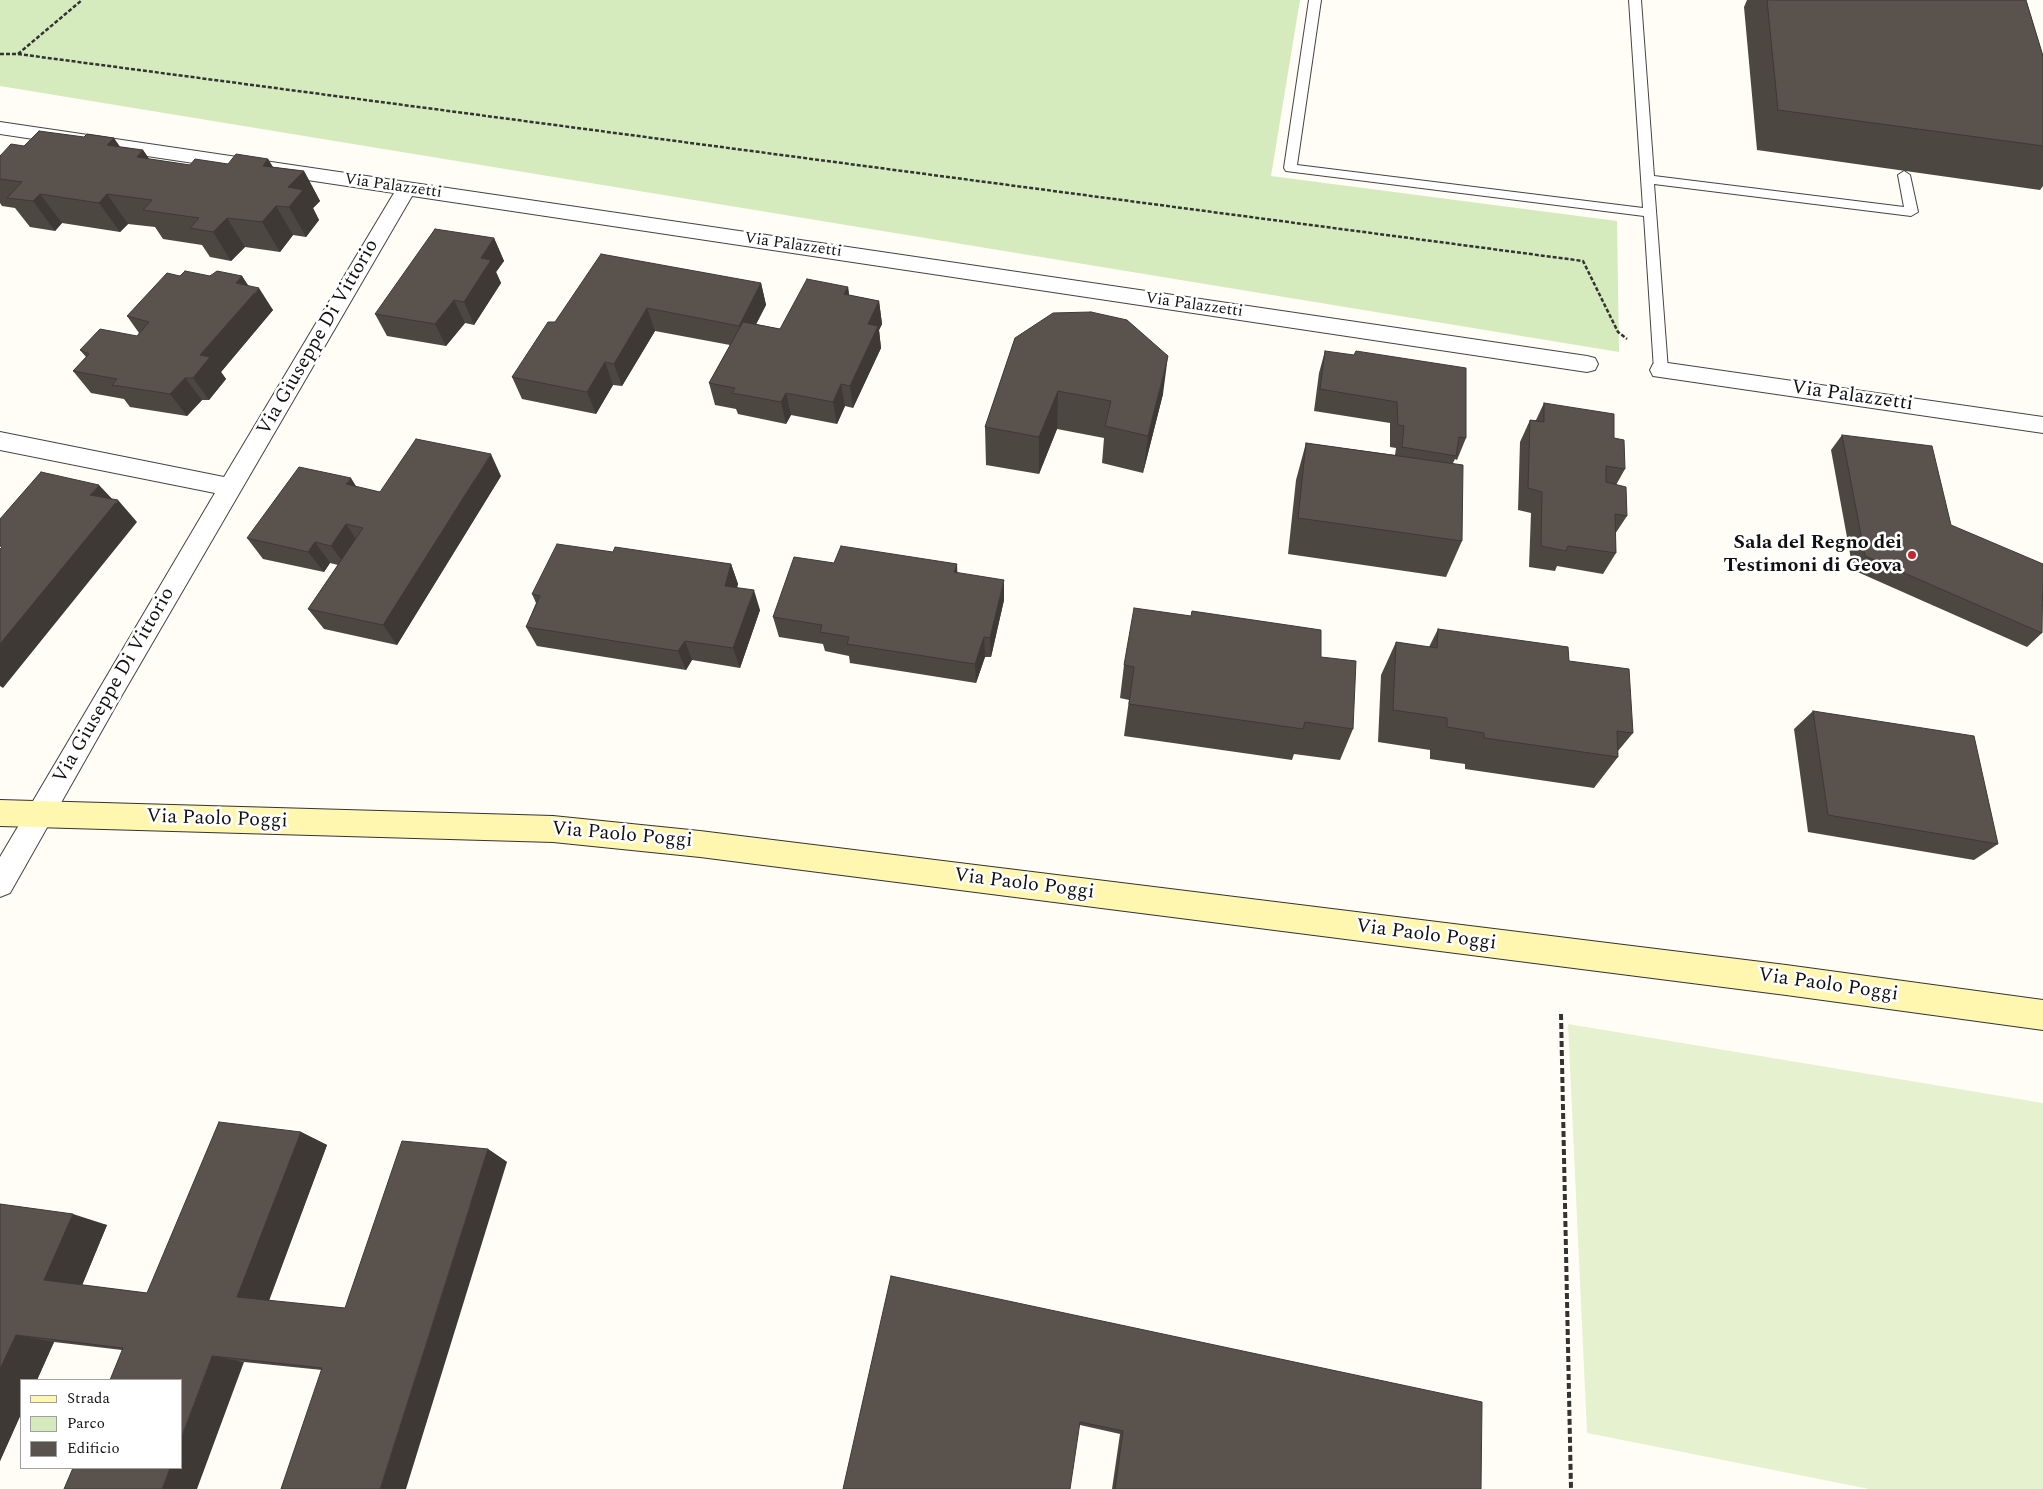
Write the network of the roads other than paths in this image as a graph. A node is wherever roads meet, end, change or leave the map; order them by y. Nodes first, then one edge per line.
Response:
1 (1315, 0) edge
2 (1635, 0) edge
3 (0, 128) edge
4 (1904, 176) edge
5 (1647, 179) junction
6 (406, 189) junction
7 (1650, 213) junction
8 (1587, 364) dead end
9 (1661, 370) joint
10 (2043, 425) edge
11 (0, 441) edge
12 (231, 488) junction
13 (0, 813) edge
14 (40, 815) junction
15 (0, 884) edge
16 (2043, 1015) edge

1 - 7 lane
2 - 5 lane
3 - 6 street, Via Palazzetti
4 - 5 lane
5 - 7 lane
6 - 8 street, Via Palazzetti
6 - 12 street, Via Giuseppe Di Vittorio
7 - 9 lane
9 - 10 street, Via Palazzetti
11 - 12 street
12 - 14 street, Via Giuseppe Di Vittorio
13 - 14 main road, Via Paolo Poggi
14 - 15 street, Via Giuseppe Di Vittorio
14 - 16 main road, Via Paolo Poggi

